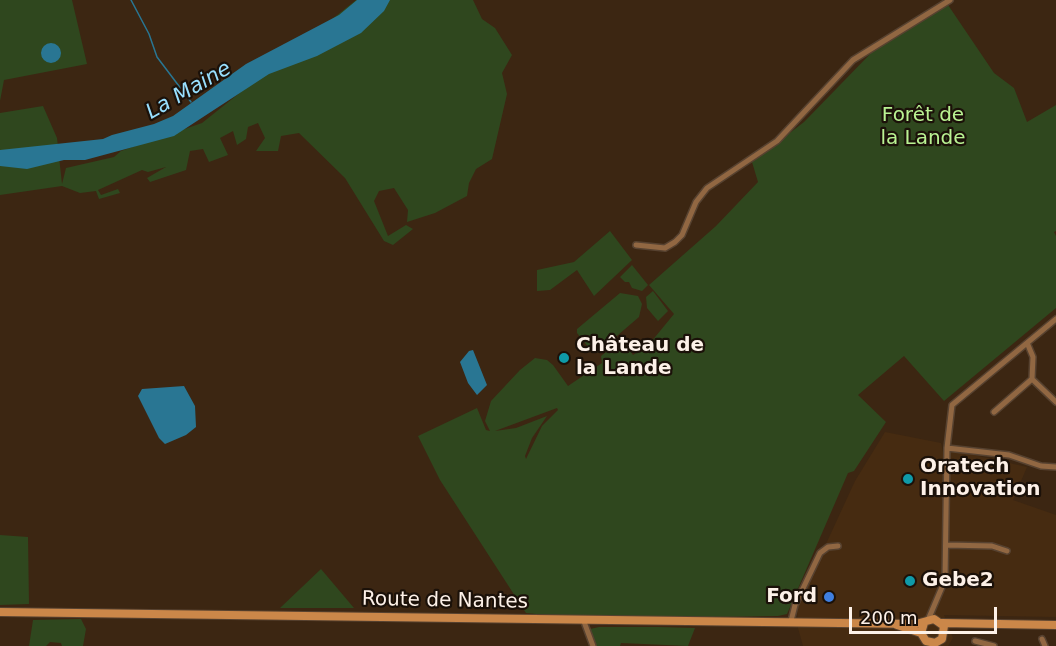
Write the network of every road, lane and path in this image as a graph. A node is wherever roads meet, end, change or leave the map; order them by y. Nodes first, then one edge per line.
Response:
1 (950, 0) edge
2 (636, 246) dead end
3 (1056, 320) edge
4 (1028, 345) junction
5 (1032, 379) junction
6 (1056, 402) edge
7 (994, 412) dead end
8 (948, 445) junction
9 (1056, 467) edge
10 (946, 545) junction
11 (838, 546) dead end
12 (1007, 551) dead end
13 (938, 599) junction
14 (0, 612) edge
15 (584, 619) junction
16 (790, 621) junction
17 (926, 621) junction
18 (940, 621) junction
19 (890, 623) junction
20 (966, 624) junction
21 (1056, 625) edge
22 (945, 632) junction
23 (921, 633) junction
24 (1042, 639) dead end
25 (975, 641) dead end
26 (593, 646) edge
27 (994, 646) edge
28 (1045, 646) edge

1 - 2 street
3 - 4 street
4 - 5 street
4 - 8 street
5 - 6 street
5 - 7 street
8 - 9 street
8 - 10 street
10 - 12 street
10 - 13 street
11 - 16 street
13 - 17 street
13 - 18 street
14 - 15 main road, Route de Nantes
15 - 16 main road, Route de Nantes
15 - 26 street
16 - 19 main road, Route de Nantes
17 - 18 main road
17 - 19 main road, Route de Nantes
17 - 23 main road
18 - 20 main road
18 - 22 main road
19 - 23 main road, Route de Nantes
20 - 21 main road
20 - 22 main road
22 - 23 main road
24 - 28 street
25 - 27 street

